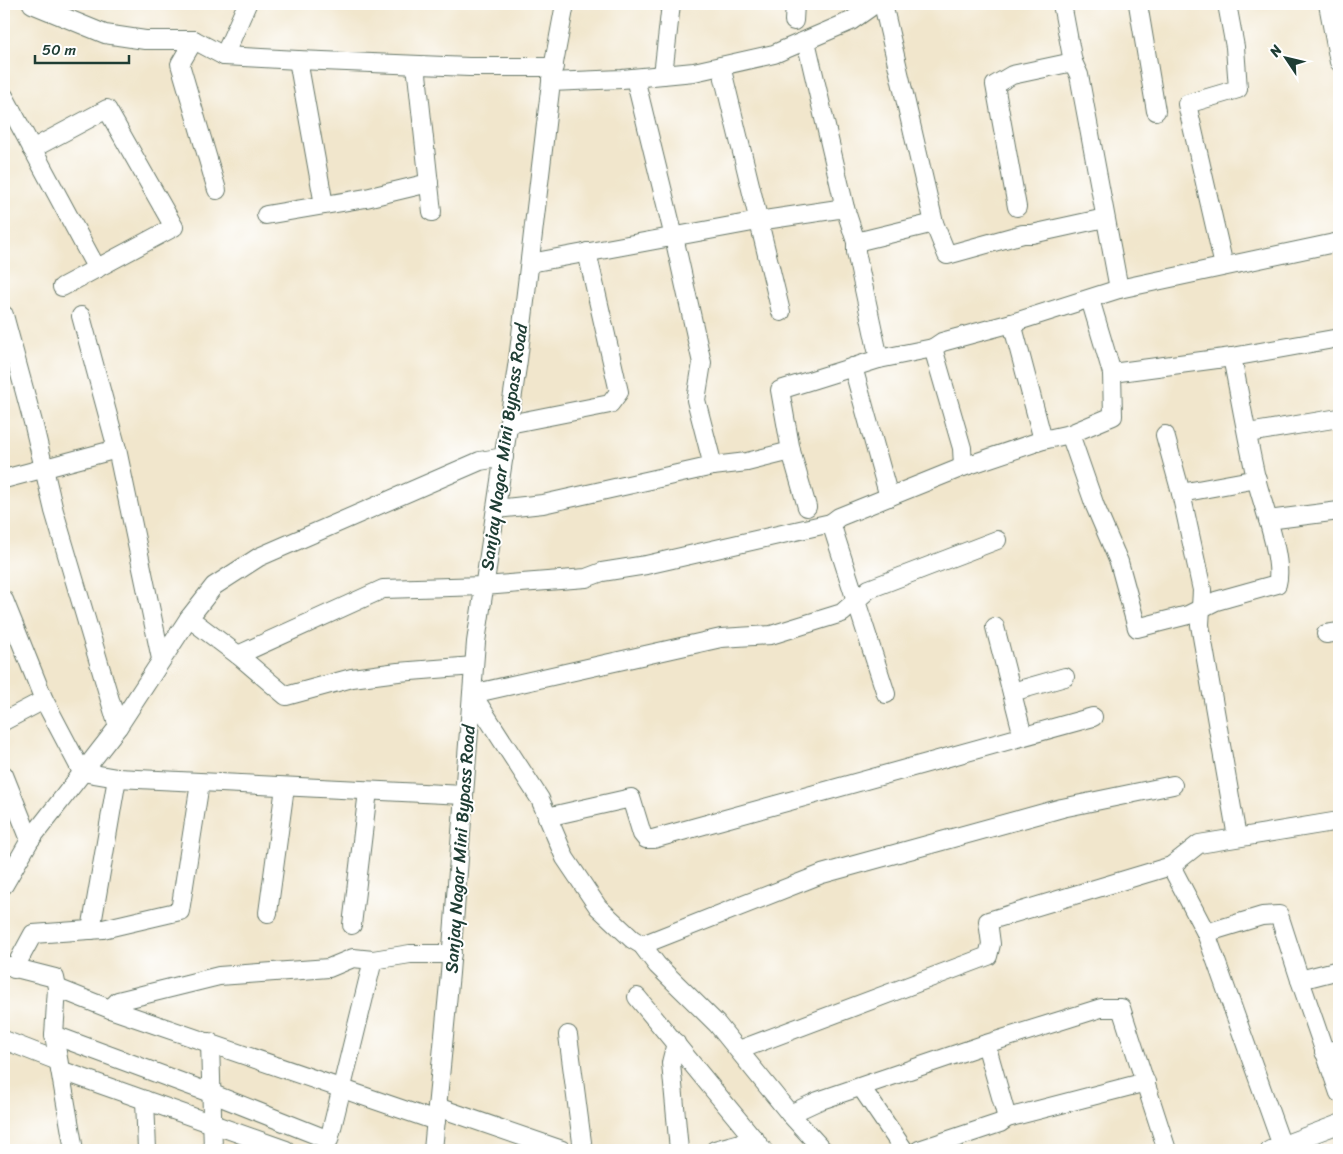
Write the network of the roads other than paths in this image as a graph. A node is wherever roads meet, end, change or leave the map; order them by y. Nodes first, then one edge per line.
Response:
1 (32, 4) edge
2 (247, 4) edge
3 (565, 4) edge
4 (671, 4) edge
5 (795, 4) edge
6 (875, 4) edge
7 (883, 4) edge
8 (1062, 4) edge
9 (1138, 4) edge
10 (1227, 4) edge
11 (1328, 4) edge
12 (794, 22) dead end
13 (194, 40) junction
14 (806, 41) junction
15 (224, 56) junction
16 (298, 60) junction
17 (1072, 62) junction
18 (1339, 62) edge
19 (416, 65) junction
20 (721, 66) junction
21 (552, 74) junction
22 (663, 75) junction
23 (635, 78) junction
24 (5, 102) edge
25 (1156, 111) dead end
26 (32, 149) junction
27 (429, 183) junction
28 (217, 190) dead end
29 (324, 205) junction
30 (1017, 206) dead end
31 (845, 208) junction
32 (432, 212) dead end
33 (266, 214) dead end
34 (1105, 218) junction
35 (758, 221) junction
36 (934, 223) junction
37 (674, 237) junction
38 (856, 242) junction
39 (1339, 242) edge
40 (587, 252) junction
41 (530, 263) junction
42 (1224, 266) junction
43 (97, 269) junction
44 (62, 288) dead end
45 (1119, 289) junction
46 (1090, 299) junction
47 (781, 312) dead end
48 (4, 315) edge
49 (81, 316) dead end
50 (1012, 323) junction
51 (1339, 338) edge
52 (933, 348) junction
53 (1232, 357) junction
54 (879, 359) junction
55 (853, 367) junction
56 (1112, 373) junction
57 (1339, 418) edge
58 (509, 424) junction
59 (1248, 433) junction
60 (1070, 434) junction
61 (1165, 434) dead end
62 (1043, 440) junction
63 (117, 449) junction
64 (791, 450) junction
65 (504, 457) junction
66 (713, 466) junction
67 (963, 467) junction
68 (44, 468) junction
69 (4, 479) edge
70 (1256, 479) junction
71 (1181, 493) junction
72 (889, 497) junction
73 (806, 507) dead end
74 (496, 509) junction
75 (1339, 510) edge
76 (1268, 520) junction
77 (831, 523) junction
78 (997, 540) dead end
79 (484, 586) junction
80 (4, 600) edge
81 (856, 600) junction
82 (1200, 608) junction
83 (189, 618) junction
84 (995, 627) dead end
85 (238, 655) junction
86 (161, 659) junction
87 (474, 666) junction
88 (1065, 677) dead end
89 (1012, 692) junction
90 (472, 694) junction
91 (886, 694) dead end
92 (44, 700) junction
93 (1093, 717) dead end
94 (4, 721) edge
95 (118, 727) junction
96 (1023, 736) junction
97 (82, 772) junction
98 (4, 775) edge
99 (117, 778) junction
100 (200, 783) junction
101 (1173, 785) dead end
102 (285, 787) junction
103 (368, 791) junction
104 (464, 795) junction
105 (547, 816) junction
106 (1339, 821) edge
107 (1238, 837) junction
108 (30, 840) junction
109 (1171, 866) junction
110 (4, 885) edge
111 (268, 913) dead end
112 (352, 925) dead end
113 (91, 930) junction
114 (1206, 933) junction
115 (642, 945) junction
116 (452, 954) junction
117 (373, 960) junction
118 (9, 967) edge
119 (1339, 970) edge
120 (1300, 980) junction
121 (57, 988) junction
122 (637, 997) dead end
123 (110, 1009) junction
124 (54, 1035) junction
125 (568, 1035) dead end
126 (4, 1040) edge
127 (210, 1042) junction
128 (676, 1043) junction
129 (986, 1044) junction
130 (739, 1050) junction
131 (1332, 1050) edge
132 (59, 1065) junction
133 (1146, 1082) junction
134 (861, 1087) junction
135 (342, 1088) junction
136 (213, 1094) junction
137 (1339, 1094) edge
138 (145, 1100) junction
139 (436, 1114) junction
140 (790, 1114) junction
141 (1007, 1118) junction
142 (213, 1124) junction
143 (1339, 1124) edge
144 (294, 1126) junction
145 (759, 1145) edge
146 (1276, 1148) edge
147 (280, 1149) edge
148 (74, 1150) edge
149 (147, 1150) edge
150 (213, 1150) edge
151 (433, 1150) edge
152 (562, 1150) edge
153 (584, 1150) edge
154 (680, 1150) edge
155 (715, 1150) edge
156 (823, 1150) edge
157 (904, 1150) edge
158 (919, 1150) edge
159 (1167, 1150) edge

1 - 13 street
2 - 15 street
3 - 21 street, Sanjay Nagar Mini Bypass Road
4 - 22 street
5 - 12 street
6 - 14 street
7 - 36 street
8 - 17 street
9 - 25 street
10 - 42 street
11 - 18 street
13 - 15 street
13 - 28 street
14 - 20 street
14 - 31 street
15 - 16 street
16 - 19 street
16 - 29 street
17 - 30 street
17 - 34 street
19 - 21 street
19 - 27 street
20 - 22 street
20 - 35 street
21 - 23 street
21 - 41 street, Sanjay Nagar Mini Bypass Road
22 - 23 street
23 - 37 street
24 - 26 street
26 - 43 street
26 - 43 street
27 - 29 street
27 - 32 street
29 - 33 street
31 - 35 street
31 - 38 street
34 - 36 street
34 - 45 street
35 - 37 street
35 - 47 street
36 - 38 street
37 - 40 street
37 - 66 street
38 - 54 street
39 - 42 street
40 - 41 street
40 - 58 street
41 - 58 street, Sanjay Nagar Mini Bypass Road
42 - 45 street
43 - 44 street
45 - 46 street
46 - 50 street
46 - 56 street
48 - 68 street
49 - 63 street
50 - 52 street
50 - 62 street
51 - 53 street
52 - 54 street
52 - 67 street
53 - 56 street
53 - 59 street
54 - 55 street
55 - 64 street
55 - 72 street
56 - 60 street
57 - 59 street
58 - 65 street, Sanjay Nagar Mini Bypass Road
59 - 70 street
60 - 62 street
60 - 82 street
61 - 71 street
62 - 67 street
63 - 68 street
63 - 86 street
64 - 66 street
64 - 73 street
65 - 74 street, Sanjay Nagar Mini Bypass Road
65 - 83 street
66 - 74 street
67 - 72 street
68 - 69 street
68 - 95 street
70 - 71 street
70 - 76 street
71 - 82 street
72 - 77 street
74 - 79 street, Sanjay Nagar Mini Bypass Road
75 - 76 street
76 - 82 street
77 - 79 street
77 - 81 street
78 - 81 street
79 - 85 street
79 - 87 street, Sanjay Nagar Mini Bypass Road
80 - 92 street
81 - 90 street
81 - 91 street
82 - 107 street
83 - 85 street
83 - 86 street
84 - 89 street
85 - 87 street
86 - 95 street
87 - 90 street, Sanjay Nagar Mini Bypass Road
88 - 89 street
89 - 96 street
90 - 104 street, Sanjay Nagar Mini Bypass Road
90 - 105 street
92 - 94 street
92 - 97 street
93 - 96 street
95 - 97 street
96 - 105 street
97 - 99 street
97 - 108 street
98 - 108 street
99 - 100 street
99 - 113 street
100 - 102 street
100 - 113 street
101 - 115 street
102 - 103 street
102 - 111 street
103 - 104 street
103 - 112 street
104 - 116 street, Sanjay Nagar Mini Bypass Road
105 - 115 street
106 - 107 street
107 - 109 street
108 - 110 street
109 - 114 street
109 - 130 street
113 - 118 street
114 - 120 street
114 - 146 street
115 - 130 street
116 - 117 street
116 - 139 street, Sanjay Nagar Mini Bypass Road
117 - 123 street
117 - 135 street
118 - 121 street
119 - 120 street
120 - 131 street
121 - 123 street
121 - 124 street
122 - 128 street
123 - 127 street
124 - 132 street
124 - 136 street
125 - 153 street
126 - 132 street
127 - 135 street
127 - 136 street
128 - 145 street
128 - 154 street
129 - 133 street
129 - 134 street
129 - 141 street
130 - 140 street
131 - 137 street
132 - 138 street
132 - 148 street
133 - 141 street
133 - 159 street
134 - 140 street
134 - 157 street
135 - 139 street
135 - 144 street
136 - 142 street
136 - 144 street
138 - 142 street
138 - 149 street
139 - 151 street, Sanjay Nagar Mini Bypass Road
139 - 152 street
140 - 156 street
141 - 158 street
142 - 147 street
142 - 150 street
143 - 146 street
144 - 147 street
145 - 155 street

